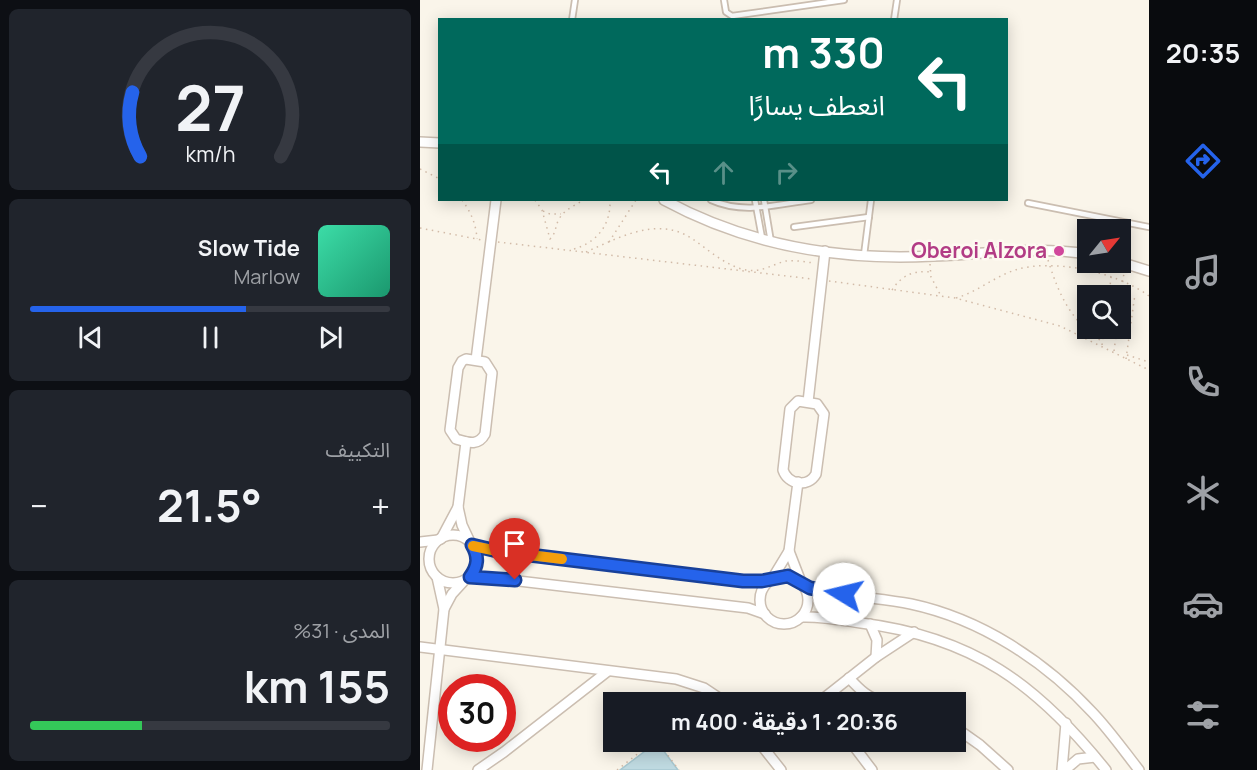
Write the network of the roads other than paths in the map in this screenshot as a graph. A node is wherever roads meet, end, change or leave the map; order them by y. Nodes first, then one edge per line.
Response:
1 (575, 0) edge
2 (724, 0) edge
3 (844, 0) edge
4 (897, 0) edge
5 (572, 18) edge
6 (894, 18) edge
7 (420, 141) edge
8 (438, 143) edge
9 (495, 201) edge
10 (666, 201) edge
11 (714, 201) edge
12 (755, 201) edge
13 (764, 201) edge
14 (792, 201) edge
15 (871, 201) edge
16 (1028, 203) dead end
17 (765, 206) junction
18 (756, 208) junction
19 (869, 217) junction
20 (794, 226) dead end
21 (1149, 227) edge
22 (767, 241) junction
23 (825, 251) junction
24 (1077, 253) edge
25 (864, 255) junction
26 (1131, 265) edge
27 (1149, 271) edge
28 (476, 360) junction
29 (808, 402) junction
30 (466, 442) junction
31 (798, 482) junction
32 (458, 507) junction
33 (439, 539) junction
34 (420, 542) edge
35 (471, 543) junction
36 (789, 551) junction
37 (420, 569) edge
38 (435, 575) junction
39 (467, 579) junction
40 (772, 580) junction
41 (802, 584) junction
42 (444, 609) junction
43 (765, 614) junction
44 (801, 617) junction
45 (870, 624) junction
46 (914, 632) junction
47 (420, 647) edge
48 (440, 649) junction
49 (876, 657) junction
50 (608, 671) junction
51 (849, 678) junction
52 (710, 692) edge
53 (832, 692) edge
54 (863, 692) edge
55 (1066, 723) junction
56 (966, 735) edge
57 (769, 752) edge
58 (858, 752) edge
59 (1095, 757) junction
60 (427, 770) edge
61 (478, 770) edge
62 (781, 770) edge
63 (872, 770) edge
64 (1008, 770) edge
65 (1064, 770) edge
66 (1106, 770) edge
67 (1139, 770) edge

1 - 5 lane
2 - 3 lane
4 - 6 lane
7 - 8 street
9 - 28 street
10 - 22 street
11 - 18 lane
12 - 18 lane
13 - 17 lane
14 - 17 lane
15 - 19 lane
16 - 21 lane
17 - 18 lane
17 - 22 lane
18 - 22 lane
19 - 20 lane
19 - 25 lane
22 - 23 street
23 - 25 street
23 - 29 street
24 - 25 street
26 - 27 street
28 - 30 street
28 - 30 street
29 - 31 street
29 - 31 street
30 - 32 street
31 - 36 street
32 - 33 street
32 - 35 street
33 - 34 street
33 - 35 street
33 - 38 street
35 - 39 street
35 - 40 street
36 - 40 street
36 - 41 street
37 - 38 street
38 - 39 street
38 - 42 street
39 - 42 street
39 - 43 street
40 - 41 street
40 - 43 street
41 - 44 street
41 - 67 street
42 - 48 street
43 - 44 street
44 - 45 street
45 - 46 street
45 - 49 street
46 - 49 street
46 - 55 street
47 - 48 street
48 - 50 street
48 - 60 street
49 - 51 street
50 - 52 street
50 - 61 street
51 - 53 street
51 - 54 street
55 - 59 street
55 - 65 street
56 - 64 street
57 - 62 street
58 - 63 street
59 - 65 street
59 - 66 street

